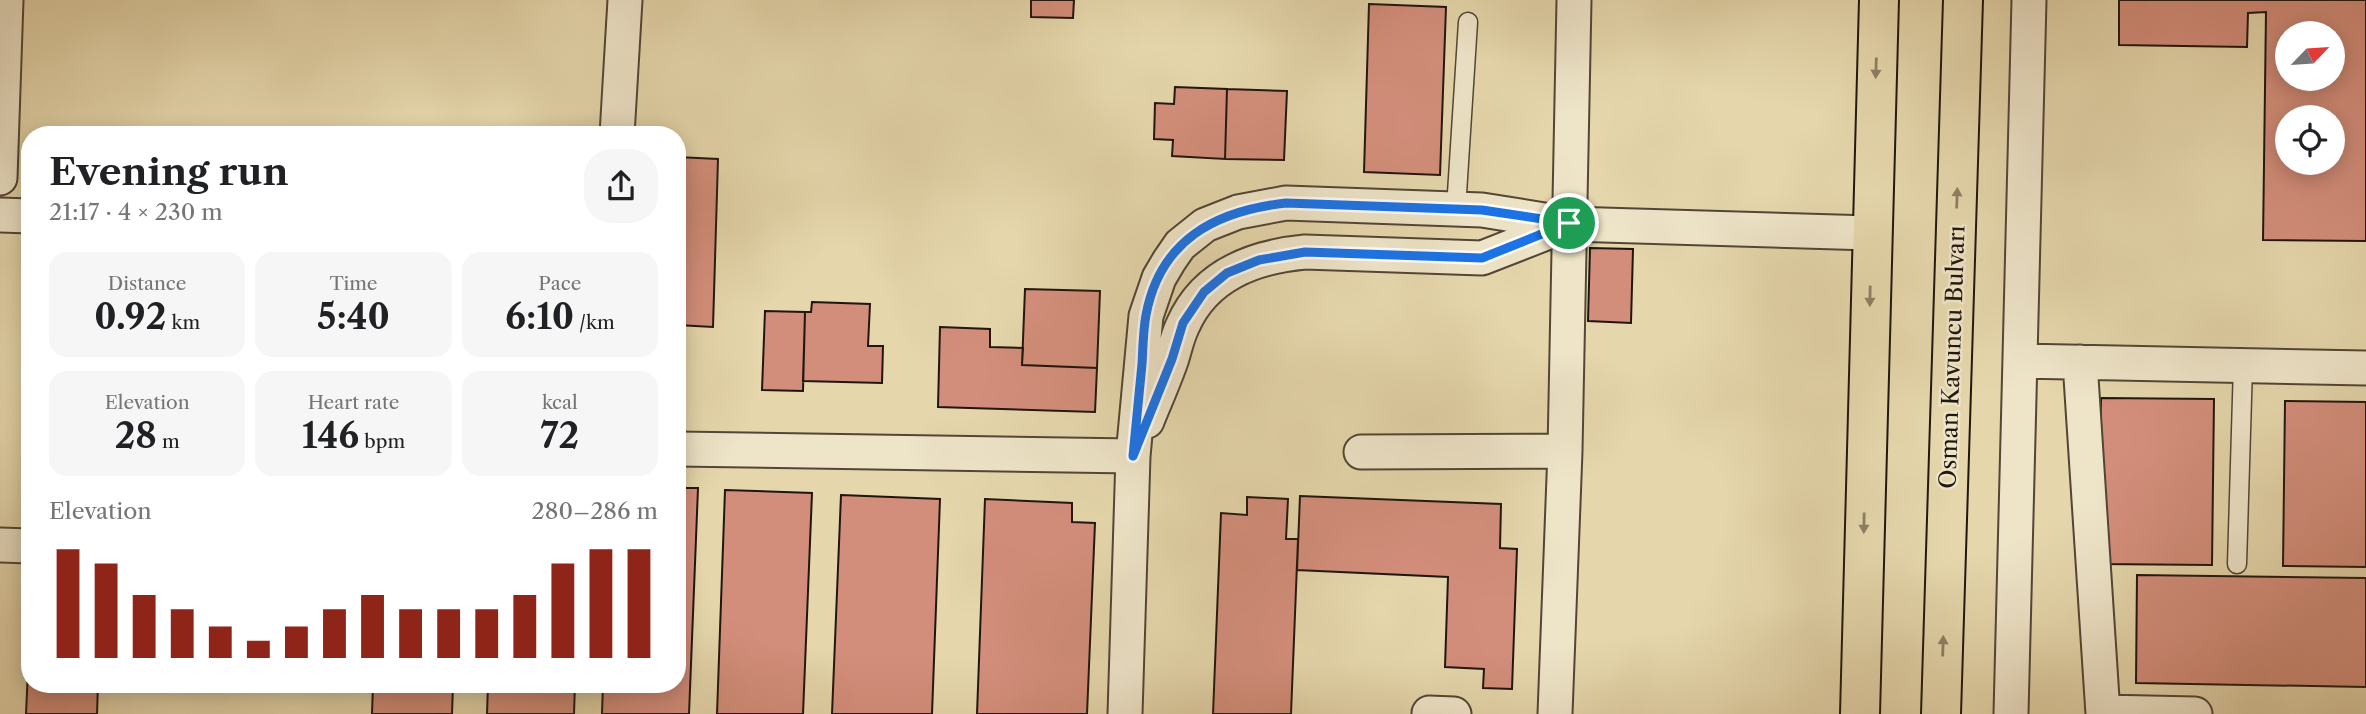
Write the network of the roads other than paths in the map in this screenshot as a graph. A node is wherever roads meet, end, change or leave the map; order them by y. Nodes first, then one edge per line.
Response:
1 (6, 0) edge
2 (625, 0) edge
3 (1574, 0) edge
4 (1879, 0) edge
5 (1964, 0) edge
6 (2029, 0) edge
7 (1468, 22) dead end
8 (618, 126) edge
9 (0, 178) edge
10 (1456, 209) junction
11 (0, 215) edge
12 (21, 216) edge
13 (1569, 223) junction
14 (1871, 233) junction
15 (2020, 361) junction
16 (2080, 362) junction
17 (2243, 365) junction
18 (2366, 368) edge
19 (686, 449) edge
20 (1565, 451) junction
21 (1361, 453) dead end
22 (1133, 456) junction
23 (0, 545) edge
24 (21, 546) edge
25 (2237, 564) dead end
26 (2103, 713) edge
27 (1125, 714) edge
28 (1555, 714) edge
29 (1860, 714) edge
30 (1941, 714) edge
31 (2011, 714) edge
32 (2195, 714) edge

1 - 9 street
2 - 8 street
3 - 13 street
4 -> 14 highway
30 -> 5 highway, Osman Kavuncu Bulvarı
6 - 15 street
7 - 10 lane
10 - 13 street
10 - 22 street
11 - 12 street
13 - 14 street
13 - 20 street
13 - 22 street
14 -> 29 highway
15 - 16 street
15 - 31 street
16 - 17 street
16 - 26 street
17 - 18 street
17 - 25 lane
19 - 22 street
20 - 21 street
20 - 28 street
22 - 27 street
23 - 24 street
26 - 32 street

